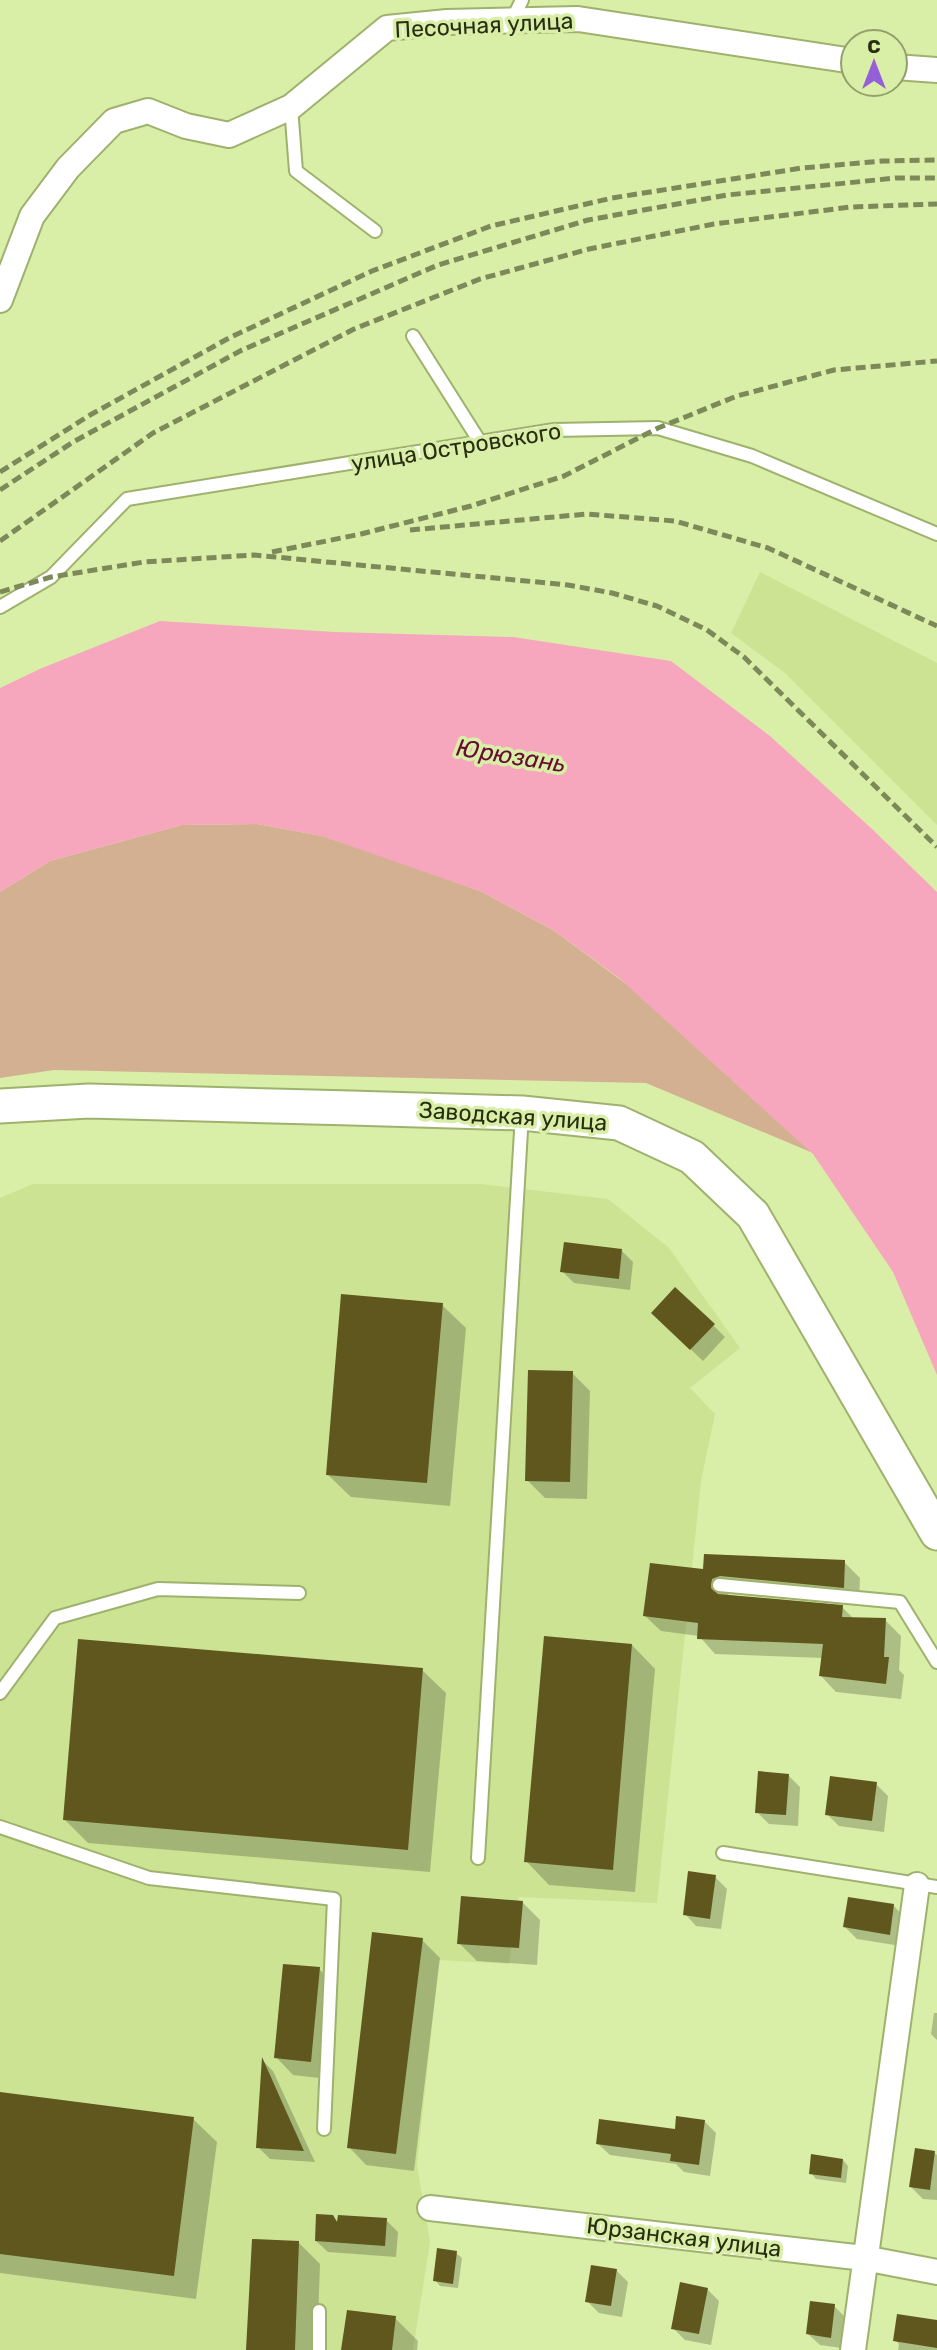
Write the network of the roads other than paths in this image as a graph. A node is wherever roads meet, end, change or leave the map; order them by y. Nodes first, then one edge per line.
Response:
1 (517, 10) edge
2 (839, 59) edge
3 (909, 68) edge
4 (937, 70) edge
5 (291, 107) junction
6 (374, 231) dead end
7 (0, 300) edge
8 (413, 336) dead end
9 (480, 442) junction
10 (937, 534) edge
11 (0, 607) edge
12 (0, 1106) edge
13 (522, 1113) junction
14 (937, 1533) edge
15 (719, 1585) dead end
16 (299, 1593) dead end
17 (937, 1662) edge
18 (0, 1693) edge
19 (0, 1827) edge
20 (723, 1853) dead end
21 (478, 1858) dead end
22 (927, 1886) edge
23 (324, 2129) dead end
24 (430, 2208) dead end
25 (864, 2258) junction
26 (937, 2272) edge
27 (319, 2311) dead end
28 (319, 2350) edge
29 (853, 2350) edge

1 - 2 street, Песочная улица
1 - 5 street, Песочная улица
3 - 4 street
5 - 6 lane
5 - 7 street, Песочная улица
8 - 9 lane
9 - 10 lane, улица Островского
9 - 11 lane, улица Островского
12 - 13 street, Заводская улица
13 - 14 street, Заводская улица
13 - 21 lane
15 - 17 lane
16 - 18 lane
19 - 23 lane
20 - 22 lane
22 - 25 street
24 - 25 street, Юрзанская улица
25 - 26 street, Юрзанская улица
25 - 29 street
27 - 28 lane

